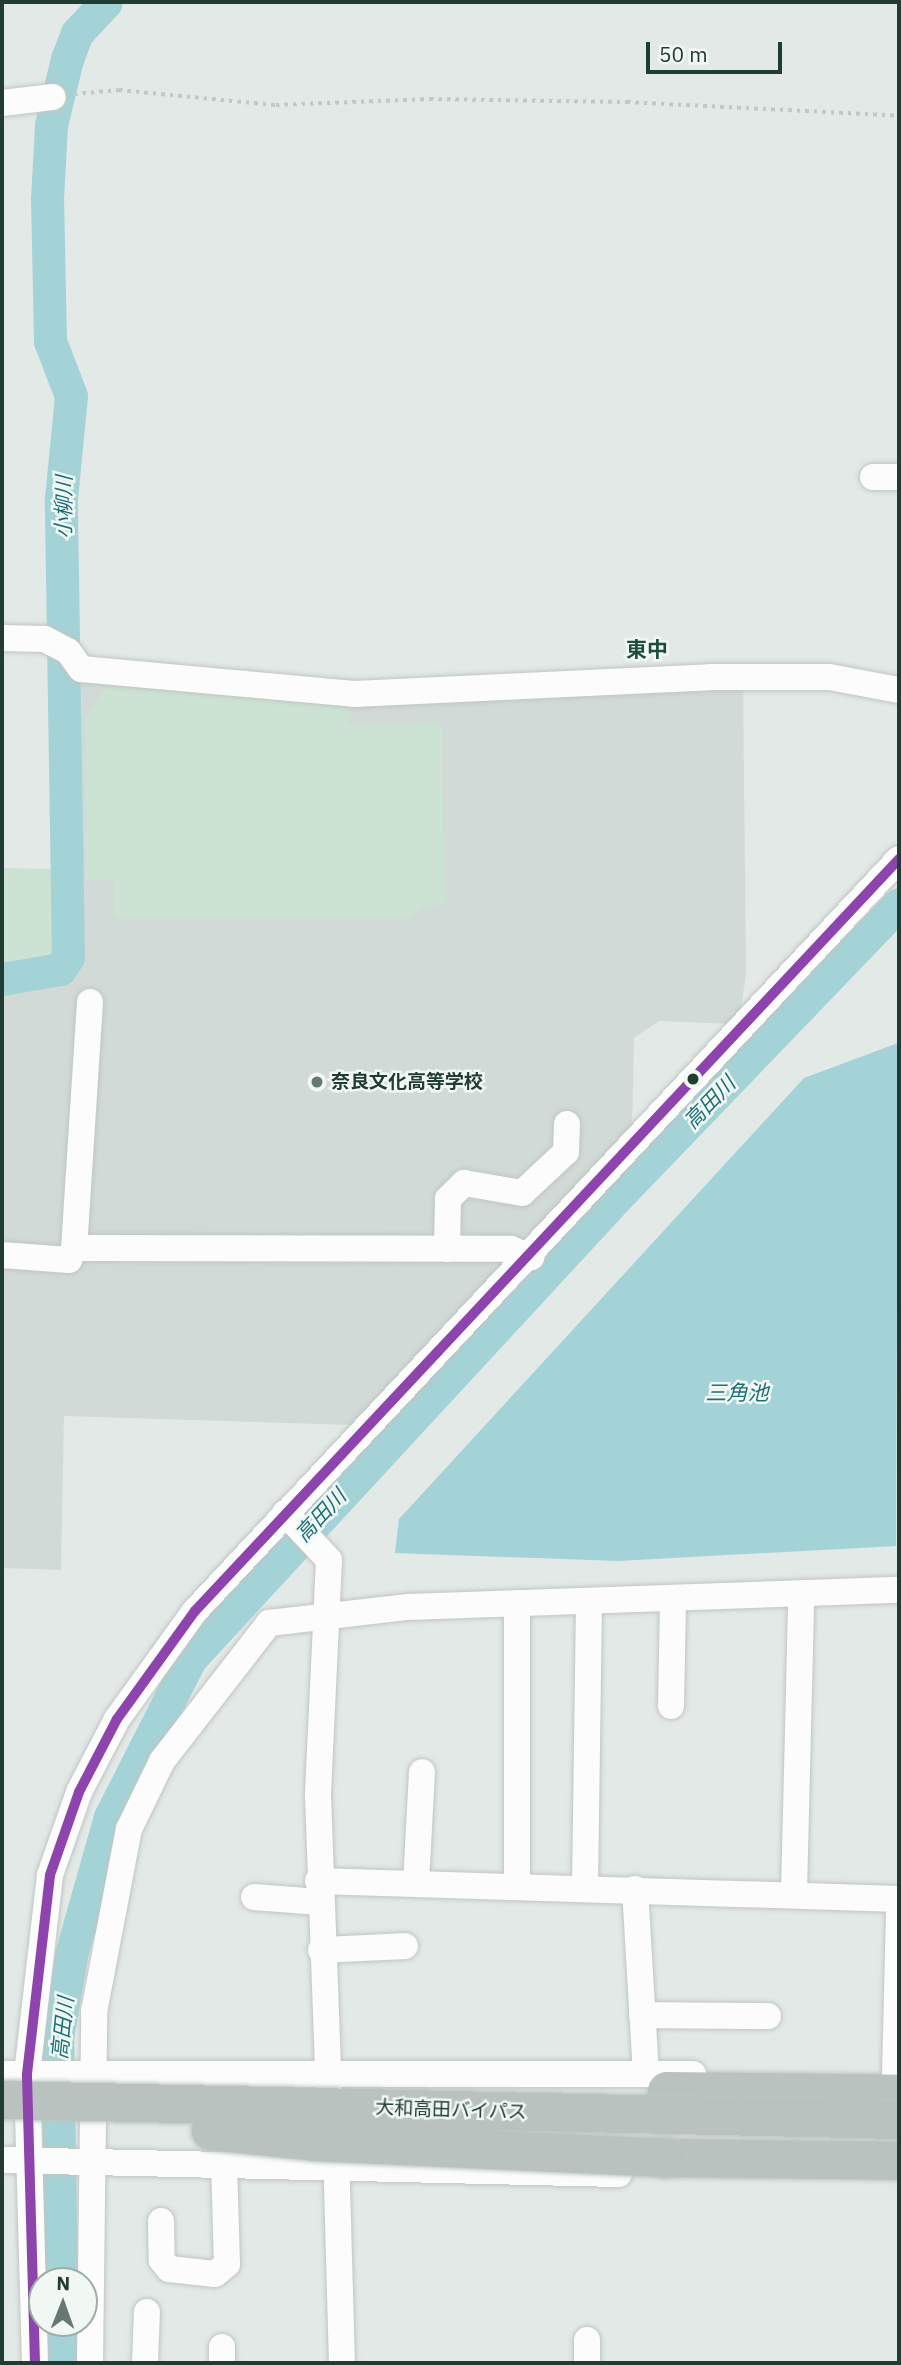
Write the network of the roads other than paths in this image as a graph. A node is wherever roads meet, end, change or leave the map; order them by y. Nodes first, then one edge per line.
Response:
1 (60, 96) road end
2 (2, 103) edge
3 (2, 638) edge
4 (899, 690) edge
5 (899, 859) edge
6 (90, 1002) dead end
7 (567, 1124) dead end
8 (74, 1248) junction
9 (447, 1249) junction
10 (2, 1255) edge
11 (531, 1256) junction
12 (290, 1517) junction
13 (899, 1590) edge
14 (801, 1595) junction
15 (673, 1601) junction
16 (589, 1602) junction
17 (517, 1603) junction
18 (331, 1615) junction
19 (671, 1706) dead end
20 (422, 1772) dead end
21 (416, 1883) junction
22 (517, 1885) junction
23 (585, 1888) junction
24 (635, 1889) junction
25 (319, 1891) junction
26 (794, 1893) junction
27 (254, 1897) dead end
28 (899, 1899) edge
29 (899, 1915) edge
30 (405, 1946) dead end
31 (321, 1950) junction
32 (642, 2015) junction
33 (768, 2016) dead end
34 (89, 2073) junction
35 (646, 2074) junction
36 (17, 2080) edge
37 (321, 2092) junction
38 (895, 2092) edge
39 (2, 2126) edge
40 (218, 2148) junction
41 (23, 2161) edge
42 (895, 2161) edge
43 (90, 2162) junction
44 (338, 2167) junction
45 (161, 2221) dead end
46 (147, 2312) dead end
47 (35, 2363) edge
48 (90, 2363) edge
49 (145, 2363) edge
50 (342, 2363) edge

1 - 2 street
3 - 4 street
5 - 11 street
6 - 8 street
7 - 9 street
8 - 9 street
8 - 10 street
9 - 11 street
11 - 12 street
12 - 18 street
12 - 36 street
13 - 14 street
14 - 15 street
14 - 26 street
15 - 16 street
15 - 19 street
16 - 17 street
16 - 23 street
17 - 18 street
17 - 22 street
18 - 25 street
18 - 34 street
20 - 21 street
21 - 22 street
21 - 25 street
22 - 23 street
23 - 24 street
24 - 26 street
24 - 32 street
25 - 27 street
25 - 31 street
26 - 28 street
29 - 38 street
30 - 31 street
31 - 37 street
32 - 33 street
32 - 35 street
34 - 36 street
34 - 37 street
34 - 43 street
35 - 37 street
35 - 38 street
36 - 37 highway, bridge
36 - 41 street
37 - 38 highway, bridge
37 - 44 street
39 - 40 highway
40 - 42 highway, bridge
40 - 43 street
40 - 44 street
40 - 45 street
41 - 43 street
41 - 47 street
42 - 44 street
43 - 48 street
44 - 50 street
46 - 49 street

